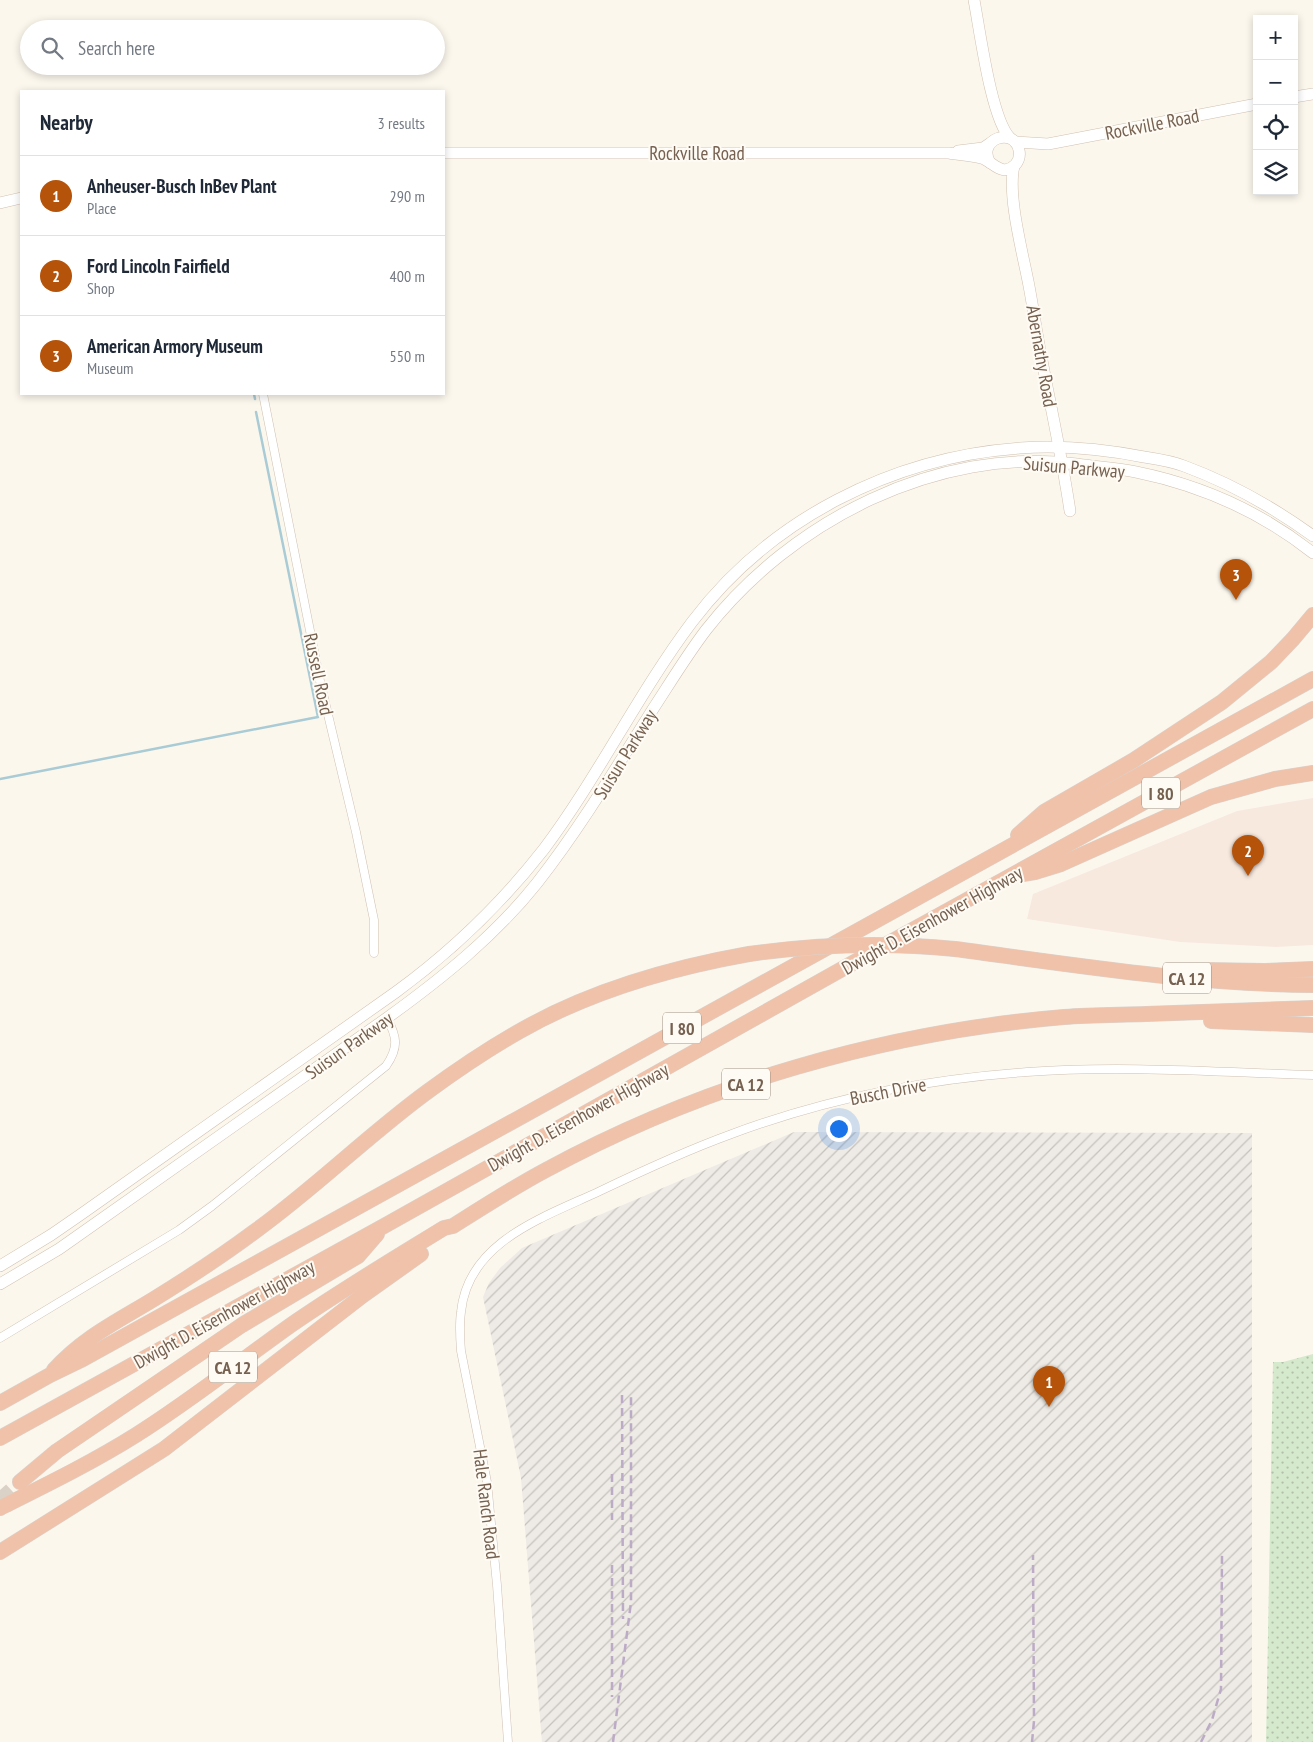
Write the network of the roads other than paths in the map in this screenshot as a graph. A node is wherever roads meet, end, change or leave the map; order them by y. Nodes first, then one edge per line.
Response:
1 (974, 0) edge
2 (1313, 94) edge
3 (1298, 96) edge
4 (995, 105) junction
5 (1253, 105) edge
6 (1013, 140) junction
7 (991, 143) junction
8 (1048, 144) junction
9 (445, 153) edge
10 (949, 153) junction
11 (1016, 163) junction
12 (994, 166) junction
13 (20, 198) edge
14 (1013, 202) junction
15 (0, 203) edge
16 (263, 395) edge
17 (1058, 447) junction
18 (1062, 462) junction
19 (1070, 511) dead end
20 (1312, 535) edge
21 (1313, 553) edge
22 (1313, 615) edge
23 (1313, 679) edge
24 (1313, 709) edge
25 (1313, 773) edge
26 (998, 853) junction
27 (1009, 876) junction
28 (374, 953) dead end
29 (1062, 963) junction
30 (1313, 969) edge
31 (1313, 985) edge
32 (1313, 1008) edge
33 (1065, 1017) junction
34 (387, 1018) junction
35 (1313, 1025) edge
36 (1313, 1075) edge
37 (384, 1226) junction
38 (453, 1226) junction
39 (0, 1266) edge
40 (475, 1271) joint
41 (0, 1284) edge
42 (0, 1338) edge
43 (50, 1375) junction
44 (0, 1402) edge
45 (0, 1438) edge
46 (20, 1482) tunnel mouth
47 (5, 1505) edge
48 (0, 1552) edge
49 (508, 1742) edge

1 - 4 main road
2 - 3 main road
4 - 6 main road
4 - 7 main road
5 - 8 main road, Rockville Road
6 - 7 main road
6 - 8 main road, Rockville Road
6 - 11 main road
7 - 10 main road, Rockville Road
7 - 12 main road
8 - 11 main road, Rockville Road
9 - 10 main road, Rockville Road
10 - 12 main road, Rockville Road
11 - 12 main road
11 - 14 main road, Abernathy Road
12 - 14 main road, Abernathy Road
13 - 15 main road
14 - 17 main road, Abernathy Road
16 - 28 street, Russell Road
17 - 18 main road, Abernathy Road
17 - 20 main road, Suisun Parkway
17 - 39 main road, Suisun Parkway
18 - 19 main road, Abernathy Road
18 - 21 main road, Suisun Parkway
18 - 34 main road, Suisun Parkway
22 - 26 highway
23 - 26 highway, Dwight D. Eisenhower Highway / I 80
24 - 27 highway, Dwight D. Eisenhower Highway / I 80
25 - 27 highway
26 - 43 highway, Dwight D. Eisenhower Highway / I 80
27 - 37 highway, Dwight D. Eisenhower Highway / I 80
29 - 30 highway
29 - 31 highway, CA 12
29 - 43 highway, CA 12, bridge
32 - 33 highway, CA 12
33 - 35 highway
33 - 38 highway, CA 12
34 - 41 main road, Suisun Parkway
34 - 42 street
36 - 40 street, Busch Drive
37 - 45 highway, Dwight D. Eisenhower Highway / I 80
37 - 46 highway
38 - 47 highway, CA 12
38 - 48 highway
40 - 49 street, Hale Ranch Road
43 - 44 highway, Dwight D. Eisenhower Highway / I 80

